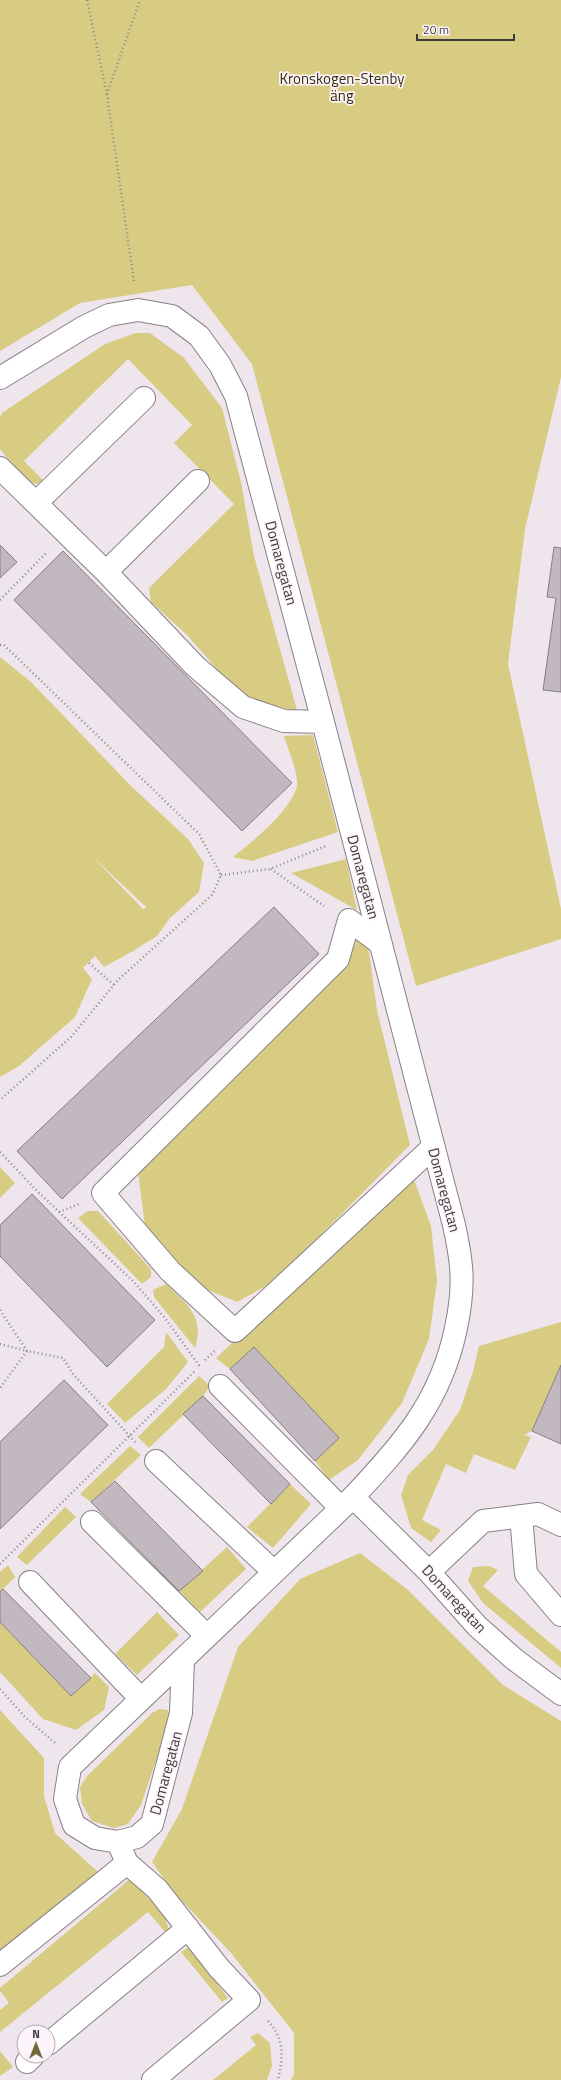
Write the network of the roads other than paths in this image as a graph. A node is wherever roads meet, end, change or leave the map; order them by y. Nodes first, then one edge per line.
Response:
1 (0, 378) edge
2 (144, 398) dead end
3 (0, 468) edge
4 (198, 481) dead end
5 (36, 503) junction
6 (106, 572) junction
7 (323, 722) junction
8 (380, 944) junction
9 (433, 1147) junction
10 (220, 1386) dead end
11 (156, 1461) dead end
12 (347, 1502) junction
13 (521, 1516) junction
14 (92, 1522) dead end
15 (561, 1525) edge
16 (274, 1572) junction
17 (429, 1572) junction
18 (30, 1582) dead end
19 (561, 1615) edge
20 (207, 1636) junction
21 (183, 1659) junction
22 (561, 1694) edge
23 (141, 1699) junction
24 (118, 1842) junction
25 (126, 1863) junction
26 (188, 1928) junction
27 (0, 1965) edge
28 (56, 2037) edge
29 (153, 2080) edge

1 - 7 street, Domaregatan
2 - 5 street
3 - 5 street
4 - 6 street
5 - 6 street
6 - 7 street
7 - 8 street, Domaregatan
8 - 9 street, Domaregatan
8 - 9 street
9 - 12 street, Domaregatan
10 - 12 street
11 - 16 street
12 - 16 street, Domaregatan
12 - 17 street, Domaregatan
13 - 15 street
13 - 17 street
13 - 19 street
14 - 20 street
16 - 20 street, Domaregatan
17 - 22 street, Domaregatan
18 - 23 street
20 - 21 street, Domaregatan
21 - 23 street, Domaregatan
21 - 24 street, Domaregatan
23 - 24 street, Domaregatan
24 - 25 street
25 - 26 street
25 - 27 street
26 - 28 street
26 - 29 street

